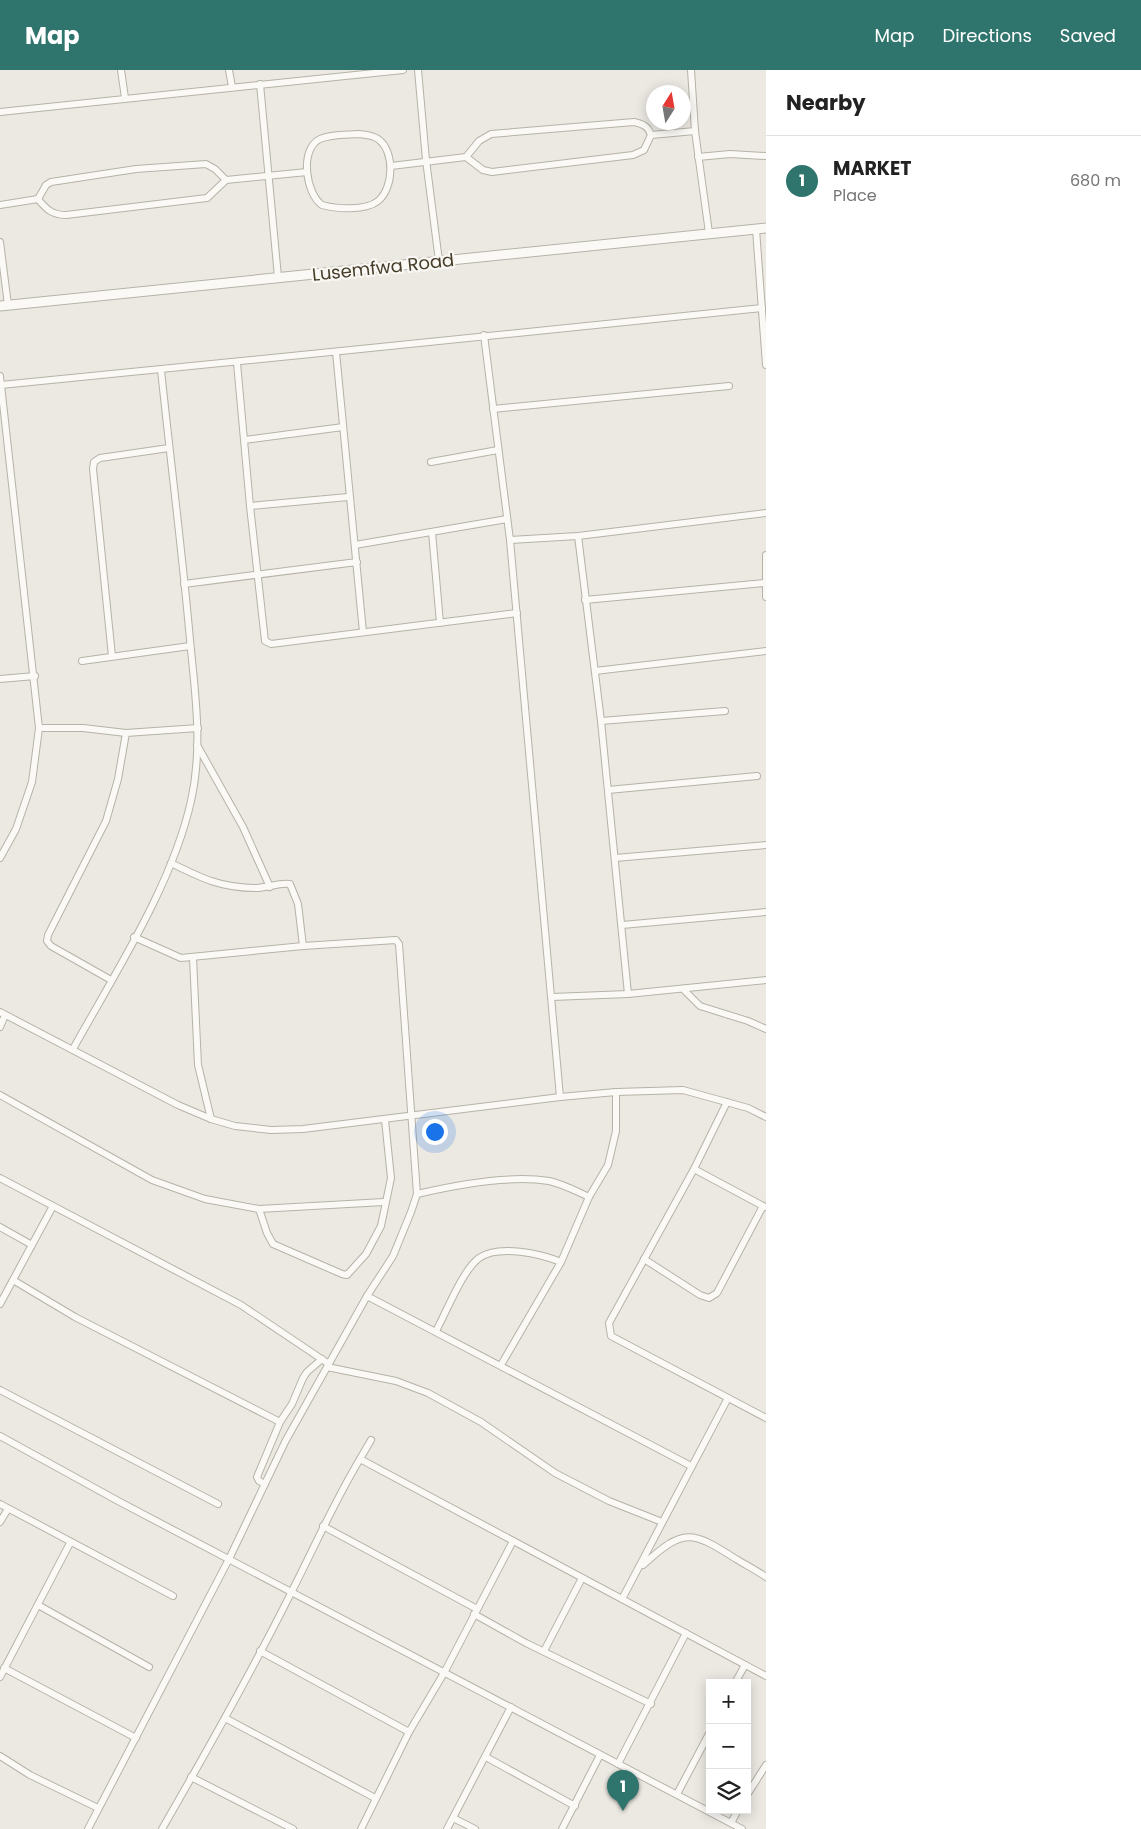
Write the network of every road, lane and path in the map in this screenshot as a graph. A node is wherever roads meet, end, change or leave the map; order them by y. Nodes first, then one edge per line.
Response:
1 (120, 70) edge
2 (229, 70) edge
3 (403, 70) edge
4 (418, 70) edge
5 (691, 70) edge
6 (260, 84) junction
7 (232, 87) junction
8 (125, 98) junction
9 (0, 112) edge
10 (695, 131) junction
11 (651, 135) junction
12 (766, 156) edge
13 (466, 157) junction
14 (698, 157) junction
15 (426, 160) junction
16 (391, 166) junction
17 (307, 172) junction
18 (270, 175) junction
19 (226, 180) junction
20 (38, 198) junction
21 (0, 205) edge
22 (761, 228) edge
23 (709, 233) junction
24 (0, 242) edge
25 (439, 261) junction
26 (278, 278) junction
27 (4, 305) edge
28 (762, 308) junction
29 (484, 335) junction
30 (336, 352) junction
31 (238, 363) junction
32 (766, 365) edge
33 (161, 370) junction
34 (0, 376) edge
35 (1, 385) edge
36 (729, 386) dead end
37 (493, 409) junction
38 (343, 427) junction
39 (244, 440) junction
40 (169, 448) junction
41 (498, 450) junction
42 (432, 462) dead end
43 (348, 497) junction
44 (250, 506) junction
45 (766, 513) edge
46 (507, 519) junction
47 (432, 532) junction
48 (578, 536) junction
49 (510, 540) junction
50 (355, 545) junction
51 (766, 556) edge
52 (357, 562) junction
53 (257, 574) junction
54 (765, 583) edge
55 (184, 584) junction
56 (766, 597) edge
57 (586, 600) junction
58 (517, 613) junction
59 (440, 623) junction
60 (363, 632) junction
61 (190, 646) junction
62 (766, 651) edge
63 (112, 656) junction
64 (82, 661) dead end
65 (595, 671) junction
66 (35, 676) junction
67 (0, 679) edge
68 (725, 711) dead end
69 (601, 721) junction
70 (39, 728) junction
71 (198, 728) junction
72 (126, 733) junction
73 (197, 745) junction
74 (757, 776) dead end
75 (608, 790) junction
76 (766, 845) edge
77 (3, 846) edge
78 (0, 858) edge
79 (614, 858) junction
80 (171, 863) junction
81 (270, 888) junction
82 (766, 912) edge
83 (622, 925) junction
84 (134, 937) junction
85 (302, 946) junction
86 (193, 958) junction
87 (111, 980) junction
88 (766, 980) edge
89 (683, 989) junction
90 (628, 994) junction
91 (552, 997) junction
92 (3, 1013) edge
93 (0, 1027) edge
94 (766, 1029) edge
95 (73, 1049) junction
96 (616, 1092) junction
97 (0, 1095) edge
98 (560, 1097) junction
99 (727, 1102) junction
100 (412, 1116) junction
101 (766, 1117) edge
102 (211, 1120) junction
103 (385, 1120) junction
104 (694, 1170) junction
105 (0, 1178) edge
106 (417, 1194) junction
107 (588, 1197) junction
108 (384, 1202) junction
109 (53, 1206) junction
110 (764, 1207) edge
111 (259, 1209) junction
112 (0, 1226) edge
113 (32, 1245) junction
114 (644, 1260) junction
115 (561, 1262) junction
116 (13, 1280) junction
117 (367, 1296) junction
118 (0, 1304) edge
119 (436, 1331) junction
120 (322, 1360) junction
121 (501, 1365) junction
122 (328, 1366) junction
123 (0, 1390) edge
124 (728, 1398) junction
125 (766, 1418) edge
126 (280, 1422) junction
127 (0, 1436) edge
128 (371, 1440) dead end
129 (360, 1459) junction
130 (691, 1466) junction
131 (265, 1484) junction
132 (0, 1504) edge
133 (218, 1504) dead end
134 (8, 1509) junction
135 (0, 1522) edge
136 (662, 1522) junction
137 (323, 1526) junction
138 (513, 1541) junction
139 (70, 1543) junction
140 (230, 1559) junction
141 (638, 1569) junction
142 (766, 1577) edge
143 (582, 1578) junction
144 (292, 1592) junction
145 (173, 1596) dead end
146 (622, 1599) junction
147 (38, 1605) junction
148 (475, 1612) junction
149 (686, 1633) junction
150 (260, 1651) junction
151 (544, 1651) junction
152 (745, 1665) junction
153 (149, 1666) dead end
154 (4, 1668) junction
155 (444, 1673) junction
156 (766, 1676) edge
157 (0, 1677) edge
158 (737, 1679) edge
159 (650, 1704) junction
160 (511, 1707) junction
161 (225, 1718) junction
162 (409, 1732) junction
163 (136, 1738) junction
164 (706, 1740) edge
165 (600, 1755) junction
166 (0, 1756) edge
167 (486, 1757) junction
168 (618, 1764) junction
169 (766, 1765) edge
170 (191, 1777) junction
171 (751, 1789) edge
172 (677, 1794) junction
173 (375, 1798) junction
174 (575, 1806) junction
175 (98, 1808) junction
176 (736, 1814) edge
177 (453, 1818) junction
178 (731, 1823) junction
179 (88, 1829) edge
180 (162, 1829) edge
181 (293, 1829) edge
182 (362, 1829) edge
183 (447, 1829) edge
184 (474, 1829) edge
185 (562, 1829) edge
186 (742, 1829) edge

1 - 8 street
2 - 7 street
3 - 6 street
4 - 15 street
5 - 10 street
6 - 7 street
6 - 18 street
7 - 8 street
8 - 9 street
10 - 11 street
10 - 14 street
11 - 13 street
11 - 13 street
12 - 14 street
13 - 15 street
14 - 23 street
15 - 16 street
15 - 25 street
16 - 17 street
16 - 17 street
17 - 18 street
18 - 19 street
18 - 26 street
19 - 20 street
19 - 20 street
20 - 21 street
22 - 23 street, Lusemfwa Road
22 - 28 street
23 - 25 street, Lusemfwa Road
24 - 27 street
25 - 26 street, Lusemfwa Road
26 - 27 street, Lusemfwa Road
28 - 29 street
28 - 32 street
29 - 30 street
29 - 37 street
30 - 31 street
30 - 38 street
31 - 33 street
31 - 39 street
33 - 35 street
33 - 40 street
34 - 35 street
35 - 66 street
36 - 37 street
37 - 41 street
38 - 39 street
38 - 43 street
39 - 44 street
40 - 55 street
40 - 63 street
41 - 42 street
41 - 46 street
43 - 44 street
43 - 50 street
44 - 53 street
45 - 48 street
46 - 47 street
46 - 49 street
47 - 50 street
47 - 59 street
48 - 49 street
48 - 57 street
49 - 58 street
50 - 52 street
51 - 54 street
52 - 53 street
52 - 60 street
53 - 55 street
53 - 60 street
54 - 56 street
54 - 57 street
55 - 61 street
57 - 65 street
58 - 59 street
58 - 91 street
59 - 60 street
61 - 63 street
61 - 71 street
62 - 65 street
63 - 64 street
65 - 69 street
66 - 67 street
66 - 70 street
68 - 69 street
69 - 75 street
70 - 72 street
70 - 77 street
71 - 72 street
71 - 73 street
72 - 87 street
73 - 80 street
73 - 81 street
74 - 75 street
75 - 79 street
76 - 79 street
77 - 78 street
79 - 83 street
80 - 81 street
80 - 84 street
81 - 85 street
82 - 83 street
83 - 90 street
84 - 86 street
84 - 87 street
85 - 86 street
85 - 100 street
86 - 102 street
87 - 95 street
88 - 89 street
89 - 90 street
89 - 94 street
90 - 91 street
91 - 98 street
92 - 93 street
92 - 95 street
95 - 102 street
96 - 98 street
96 - 99 street
96 - 107 street
97 - 111 street
98 - 100 street
99 - 101 street
99 - 104 street
100 - 103 street
100 - 106 street
102 - 103 street
103 - 108 street
104 - 110 street
104 - 114 street
105 - 109 street
106 - 107 street
106 - 117 street
107 - 115 street
108 - 111 street
108 - 111 street
109 - 113 street
109 - 120 street
110 - 114 street
112 - 113 street
113 - 116 street
114 - 124 street
115 - 119 street
115 - 121 street
116 - 118 street
116 - 126 street
117 - 119 street
117 - 122 street
119 - 121 street
120 - 122 street
120 - 126 street
121 - 130 street
122 - 131 street
122 - 136 street
123 - 133 street
124 - 125 street
124 - 130 street
126 - 131 street
127 - 140 street
128 - 129 street
129 - 137 street
129 - 138 street
130 - 136 street
131 - 140 street
132 - 134 street
134 - 135 street
134 - 139 street
136 - 141 street
137 - 144 street
137 - 148 street
138 - 143 street
138 - 148 street
139 - 145 street
139 - 147 street
140 - 144 street
140 - 163 street
141 - 142 street
141 - 146 street
143 - 146 street
143 - 151 street
144 - 150 street
144 - 155 street
146 - 149 street
147 - 153 street
147 - 154 street
148 - 151 street
148 - 155 street
149 - 152 street
149 - 159 street
150 - 161 street
150 - 162 street
151 - 159 street
152 - 156 street
152 - 158 street
154 - 157 street
154 - 163 street
155 - 160 street
155 - 162 street
159 - 168 street
160 - 165 street
160 - 167 street
161 - 170 street
161 - 173 street
162 - 173 street
163 - 175 street
164 - 172 street
165 - 168 street
165 - 174 street
166 - 175 street
167 - 174 street
167 - 177 street
168 - 172 street
169 - 171 street
170 - 180 street
170 - 181 street
172 - 178 street
173 - 182 street
174 - 185 street
175 - 179 street
176 - 178 street
177 - 183 street
177 - 184 street
178 - 186 street

